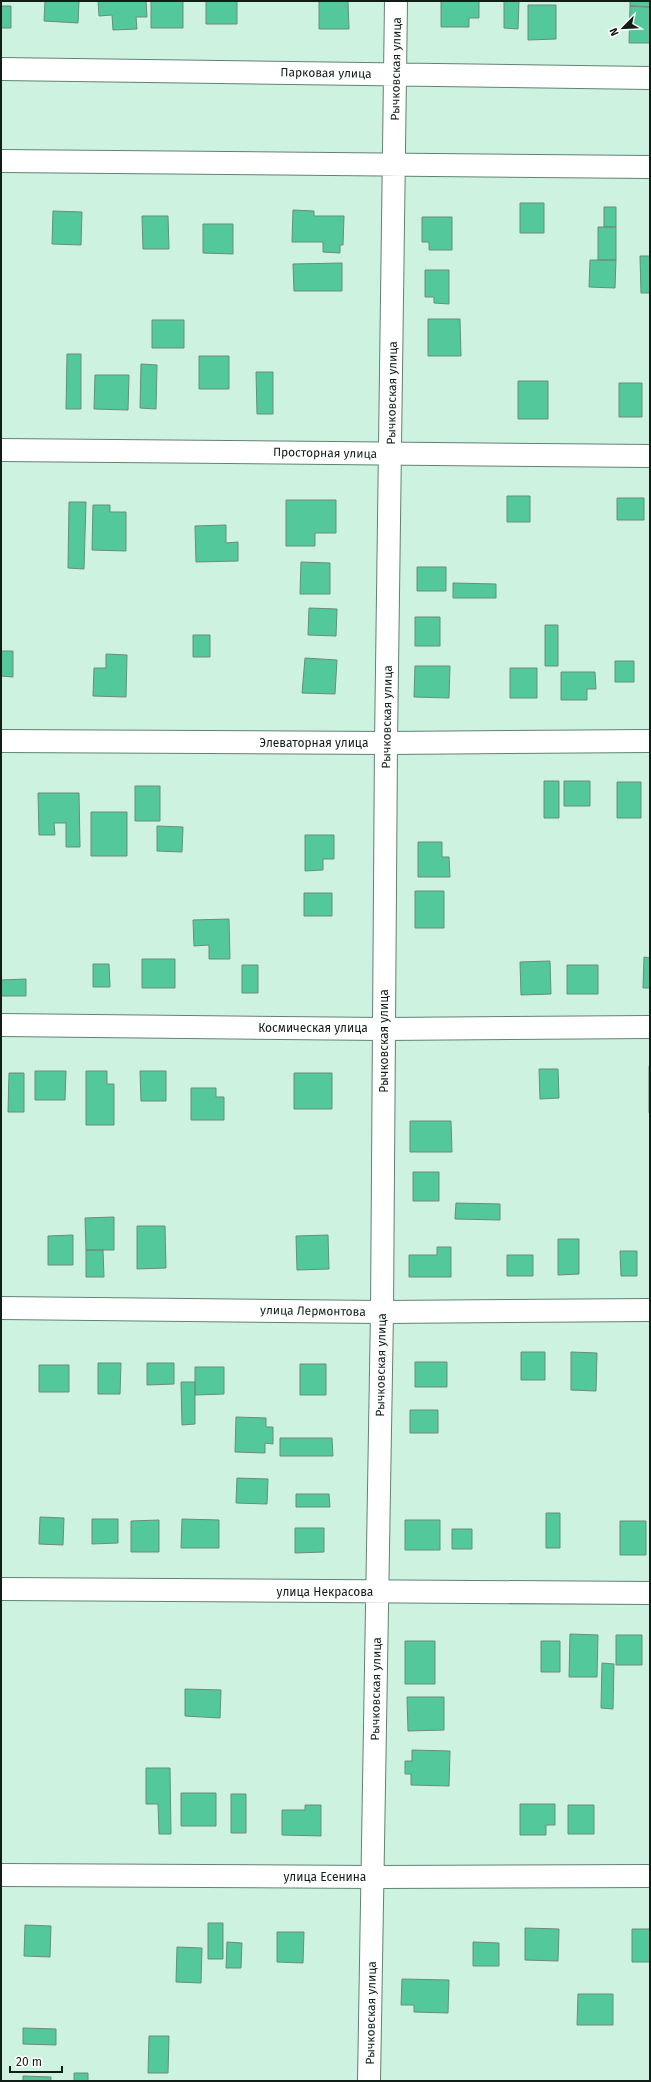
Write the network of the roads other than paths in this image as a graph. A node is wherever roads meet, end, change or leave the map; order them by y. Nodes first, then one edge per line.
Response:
1 (396, 1) edge
2 (1, 69) edge
3 (396, 73) junction
4 (650, 78) edge
5 (1, 161) edge
6 (395, 166) junction
7 (650, 167) edge
8 (1, 450) edge
9 (391, 454) junction
10 (650, 456) edge
11 (1, 741) edge
12 (650, 741) edge
13 (386, 743) junction
14 (1, 1025) edge
15 (650, 1027) edge
16 (384, 1029) junction
17 (1, 1308) edge
18 (650, 1310) edge
19 (382, 1312) junction
20 (1, 1589) edge
21 (377, 1593) junction
22 (650, 1593) edge
23 (1, 1875) edge
24 (650, 1876) edge
25 (374, 1877) junction
26 (370, 2081) edge

1 - 3 street, Рычковская улица
2 - 3 street, Парковая улица
3 - 4 street, Парковая улица
3 - 6 street, Рычковская улица
5 - 6 street
6 - 7 street
6 - 9 street, Рычковская улица
8 - 9 street, Просторная улица
9 - 10 street, Просторная улица
9 - 13 street, Рычковская улица
11 - 13 street, Элеваторная улица
12 - 13 street, Элеваторная улица
13 - 16 street, Рычковская улица
14 - 16 street, Космическая улица
15 - 16 street, Космическая улица
16 - 19 street, Рычковская улица
17 - 19 street, улица Лермонтова
18 - 19 street, улица Лермонтова
19 - 21 street, Рычковская улица
20 - 21 street, улица Некрасова
21 - 22 street, улица Некрасова
21 - 25 street, Рычковская улица
23 - 25 street, улица Есенина
24 - 25 street, улица Есенина
25 - 26 street, Рычковская улица

